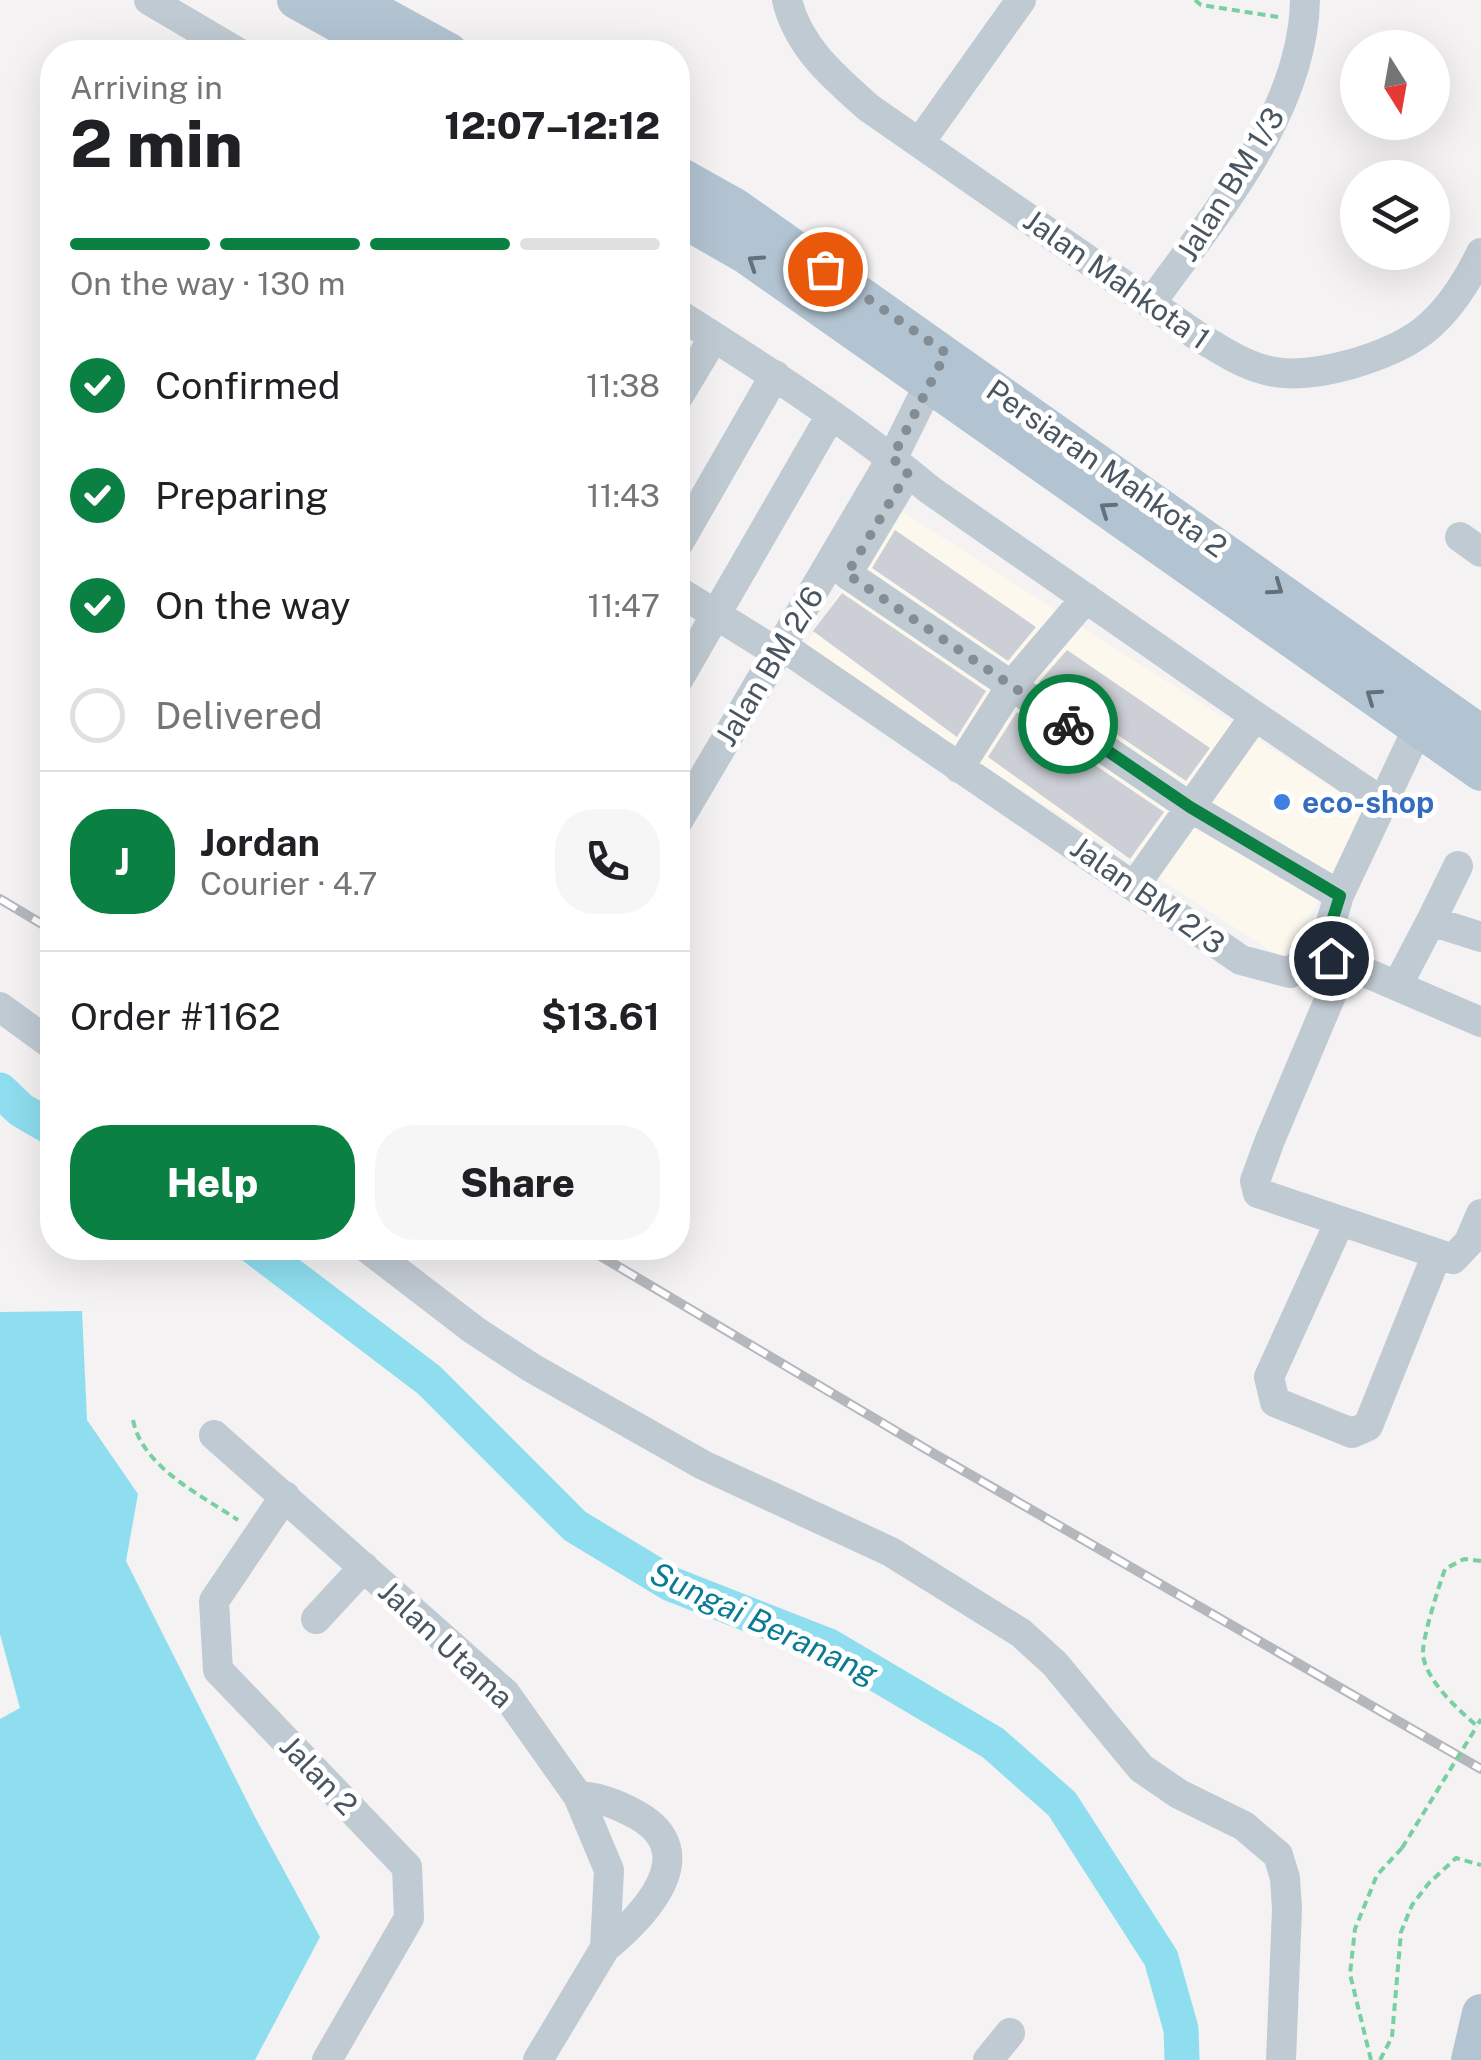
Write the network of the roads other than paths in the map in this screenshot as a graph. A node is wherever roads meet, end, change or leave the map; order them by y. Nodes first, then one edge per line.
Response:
1 (148, 0) edge
2 (296, 0) edge
3 (354, 0) edge
4 (786, 0) edge
5 (1021, 0) edge
6 (1305, 11) edge
7 (216, 40) edge
8 (368, 40) edge
9 (427, 40) edge
10 (920, 142) junction
11 (690, 182) edge
12 (690, 223) edge
13 (1481, 252) edge
14 (1474, 285) edge
15 (1151, 303) junction
16 (690, 322) edge
17 (714, 338) junction
18 (936, 368) junction
19 (775, 375) junction
20 (690, 378) edge
21 (831, 415) junction
22 (900, 465) junction
23 (690, 523) edge
24 (847, 574) junction
25 (690, 598) edge
26 (1086, 598) junction
27 (715, 614) junction
28 (785, 651) junction
29 (690, 659) edge
30 (1012, 686) junction
31 (1255, 716) junction
32 (1418, 728) junction
33 (1481, 734) edge
34 (959, 768) junction
35 (1481, 772) edge
36 (690, 802) edge
37 (1385, 804) junction
38 (1190, 807) junction
39 (1458, 866) dead end
40 (1136, 886) junction
41 (1340, 896) junction
42 (1431, 921) junction
43 (1481, 937) edge
44 (1325, 943) junction
45 (1351, 966) junction
46 (1397, 986) junction
47 (0, 1007) edge
48 (1474, 1010) edge
49 (40, 1036) edge
50 (1481, 1214) edge
51 (1340, 1221) junction
52 (1438, 1254) junction
53 (382, 1260) edge
54 (214, 1435) dead end
55 (285, 1496) junction
56 (364, 1567) junction
57 (316, 1619) dead end
58 (578, 1796) junction
59 (605, 1948) junction
60 (1481, 2012) edge
61 (1010, 2034) dead end
62 (327, 2060) edge
63 (538, 2060) edge
64 (988, 2060) edge
65 (1280, 2060) edge
66 (1470, 2060) edge

1 - 7 street
2 - 8 main road
3 - 9 main road
4 - 10 street, Jalan Mahkota 1
5 - 10 street
6 - 15 street, Jalan BM 1/3
10 - 15 street, Jalan Mahkota 1
11 - 18 main road, Persiaran Mahkota 2
18 -> 12 main road, Persiaran Mahkota 2
13 - 14 street, Jalan Mahkota 1
14 - 15 street, Jalan Mahkota 1
16 - 17 street
17 - 19 street
17 - 20 street
18 - 22 street, Jalan BM 2/6
32 -> 18 main road, Persiaran Mahkota 2
18 -> 33 main road, Persiaran Mahkota 2
19 - 21 street
19 - 23 street
21 - 22 street
21 - 27 street
22 - 24 street
22 - 26 street
22 - 28 street, Jalan BM 2/6
24 - 28 street
24 - 30 street
25 - 27 street, Jalan BM 2/3
26 - 30 street
26 - 31 street
27 - 28 street, Jalan BM 2/3
27 - 29 street
28 - 34 street, Jalan BM 2/3
28 - 36 street, Jalan BM 2/6
30 - 34 street
30 - 38 street
31 - 37 street
31 - 38 street
32 - 35 main road, Persiaran Mahkota 2
32 - 37 street
34 - 40 street, Jalan BM 2/3
37 - 41 street
38 - 40 street
38 - 41 street
39 - 42 street
40 - 44 street, Jalan BM 2/3
41 - 44 street
42 - 43 street
42 - 46 street
44 - 45 street
45 - 46 street
45 - 51 street
46 - 48 street
47 - 49 street
50 - 52 street
51 - 52 street
51 - 52 street
53 - 65 street
54 - 55 street, Jalan Utama
55 - 56 street, Jalan Utama
55 - 62 street, Jalan 2
56 - 57 street
56 - 58 street, Jalan Utama
58 - 59 street, Jalan Utama
58 - 59 street
59 - 63 street, Jalan Utama
60 - 66 main road
61 - 64 street

